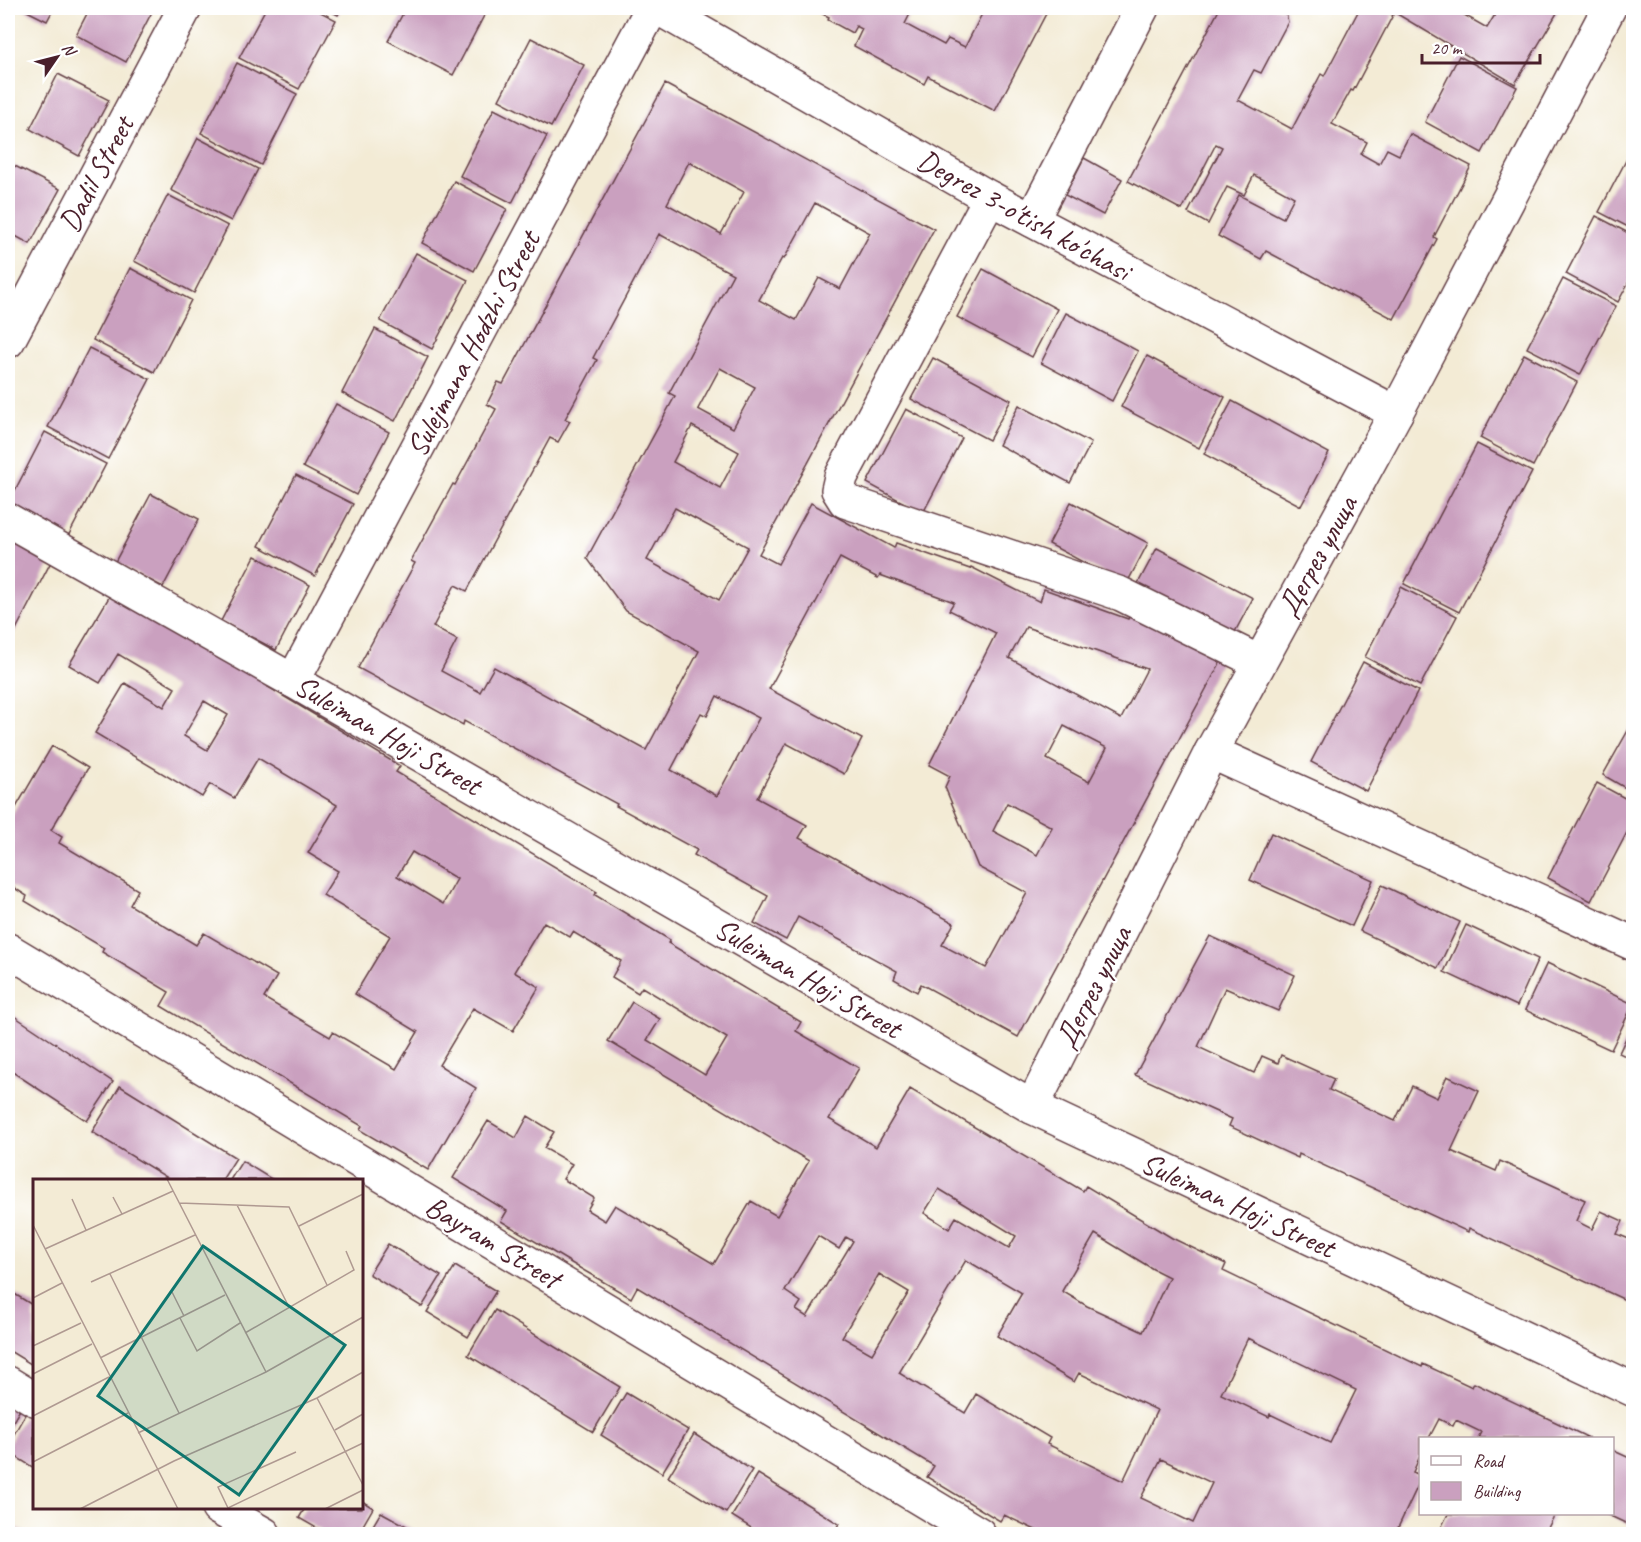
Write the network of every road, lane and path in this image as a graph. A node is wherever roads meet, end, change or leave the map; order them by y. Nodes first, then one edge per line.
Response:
1 (185, 8) edge
2 (652, 8) edge
3 (658, 8) edge
4 (1142, 8) edge
5 (1609, 8) edge
6 (990, 198) junction
7 (1032, 220) junction
8 (17, 301) edge
9 (8, 341) edge
10 (1396, 413) junction
11 (8, 520) edge
12 (1259, 662) junction
13 (293, 681) junction
14 (1211, 752) junction
15 (1632, 940) edge
16 (8, 950) edge
17 (1032, 1107) junction
18 (8, 1383) edge
19 (1634, 1390) edge
20 (33, 1398) edge
21 (220, 1509) edge
22 (264, 1534) edge
23 (979, 1534) edge

1 - 8 street, Dadil Street
2 - 13 street, Sulejmana Hodzhi Street
3 - 6 street, Degrez 3-o'tish ko'chasi
4 - 7 street
5 - 10 street, Дегрез улица
6 - 7 street, Degrez 3-o'tish ko'chasi
6 - 12 street
7 - 10 street, Degrez 3-o'tish ko'chasi
8 - 9 street, Dadil Street
10 - 12 street, Дегрез улица
11 - 13 street, Suleiman Hoji Street
12 - 14 street, Дегрез улица
13 - 17 street, Suleiman Hoji Street
14 - 15 street
14 - 17 street, Дегрез улица
16 - 23 street, Bayram Street
17 - 19 street, Suleiman Hoji Street
18 - 20 street
21 - 22 street

